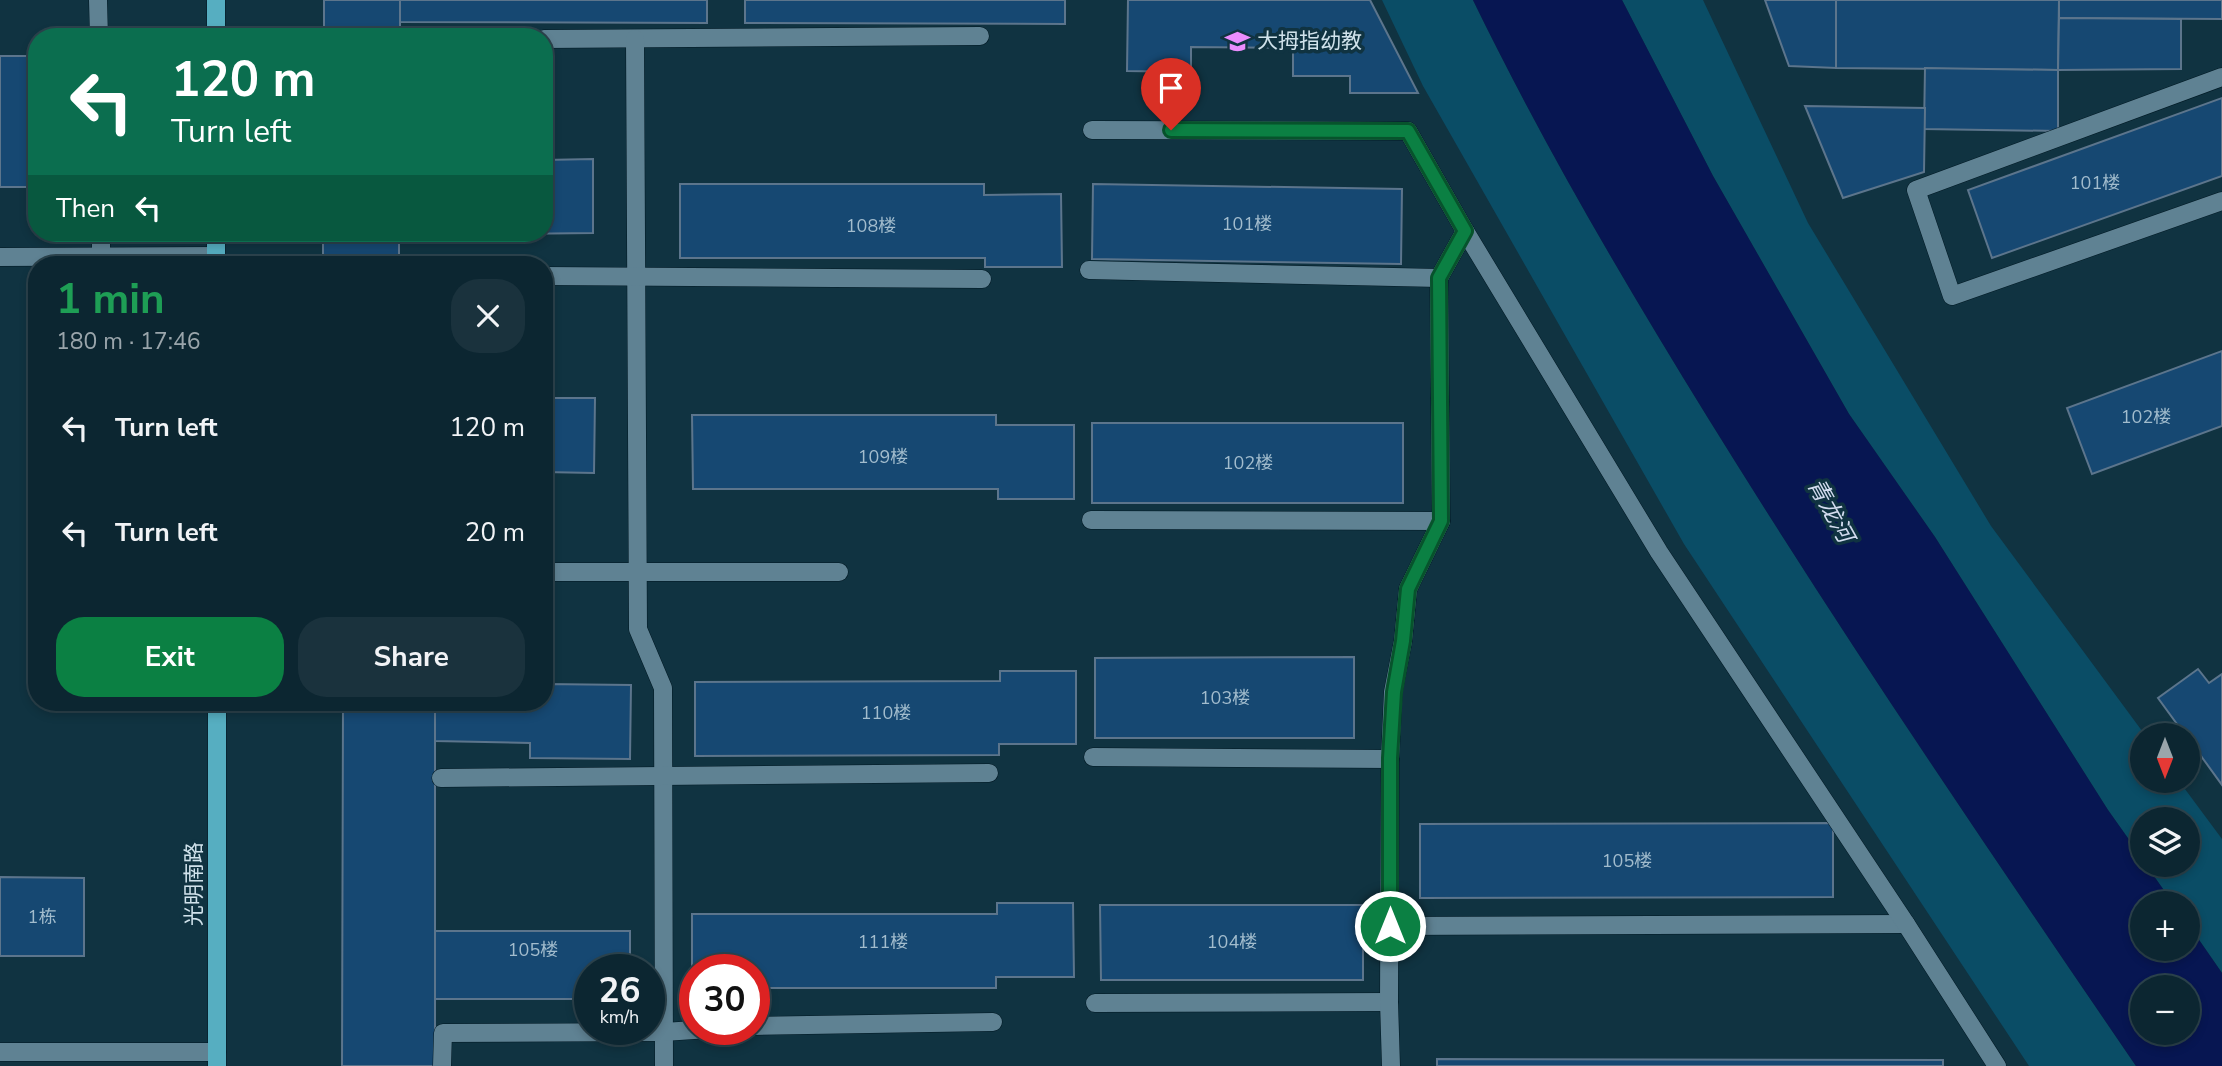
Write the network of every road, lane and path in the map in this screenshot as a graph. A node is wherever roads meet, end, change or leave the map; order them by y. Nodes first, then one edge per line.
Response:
1 (98, 0) edge
2 (216, 0) edge
3 (99, 28) edge
4 (216, 28) edge
5 (980, 36) dead end
6 (553, 39) edge
7 (635, 39) junction
8 (2222, 77) edge
9 (1092, 130) dead end
10 (2222, 201) edge
11 (1465, 231) junction
12 (101, 242) edge
13 (101, 256) edge
14 (0, 257) edge
15 (28, 257) edge
16 (1089, 270) dead end
17 (553, 276) edge
18 (635, 277) junction
19 (1439, 278) junction
20 (982, 279) dead end
21 (1091, 520) dead end
22 (1441, 521) junction
23 (553, 572) edge
24 (638, 572) junction
25 (839, 572) dead end
26 (217, 711) edge
27 (1093, 757) dead end
28 (1390, 758) junction
29 (989, 773) dead end
30 (664, 776) junction
31 (441, 778) dead end
32 (1906, 924) junction
33 (1390, 926) junction
34 (664, 954) edge
35 (1389, 1002) junction
36 (1095, 1003) dead end
37 (993, 1022) dead end
38 (770, 1026) edge
39 (574, 1032) edge
40 (664, 1045) edge
41 (0, 1052) edge
42 (99, 1059) edge
43 (217, 1059) edge
44 (442, 1066) edge
45 (664, 1066) edge
46 (1391, 1066) edge
47 (1997, 1066) edge

1 - 3 street
2 - 4 main road
5 - 7 street
6 - 7 street
7 - 18 street
8 - 10 street
9 - 11 street
11 - 19 street
11 - 32 street
12 - 13 street
14 - 15 street
16 - 19 street
17 - 18 street
18 - 20 street
18 - 24 street
19 - 22 street
21 - 22 street
22 - 28 street
23 - 24 street
24 - 25 street
24 - 30 street
26 - 43 main road, 光明南路
27 - 28 street
28 - 33 street
29 - 30 street
30 - 31 street
30 - 34 street
32 - 33 street
32 - 47 street
33 - 35 street
35 - 36 street
35 - 46 street
37 - 38 street
39 - 44 street
40 - 45 street
41 - 42 street
42 - 43 street

